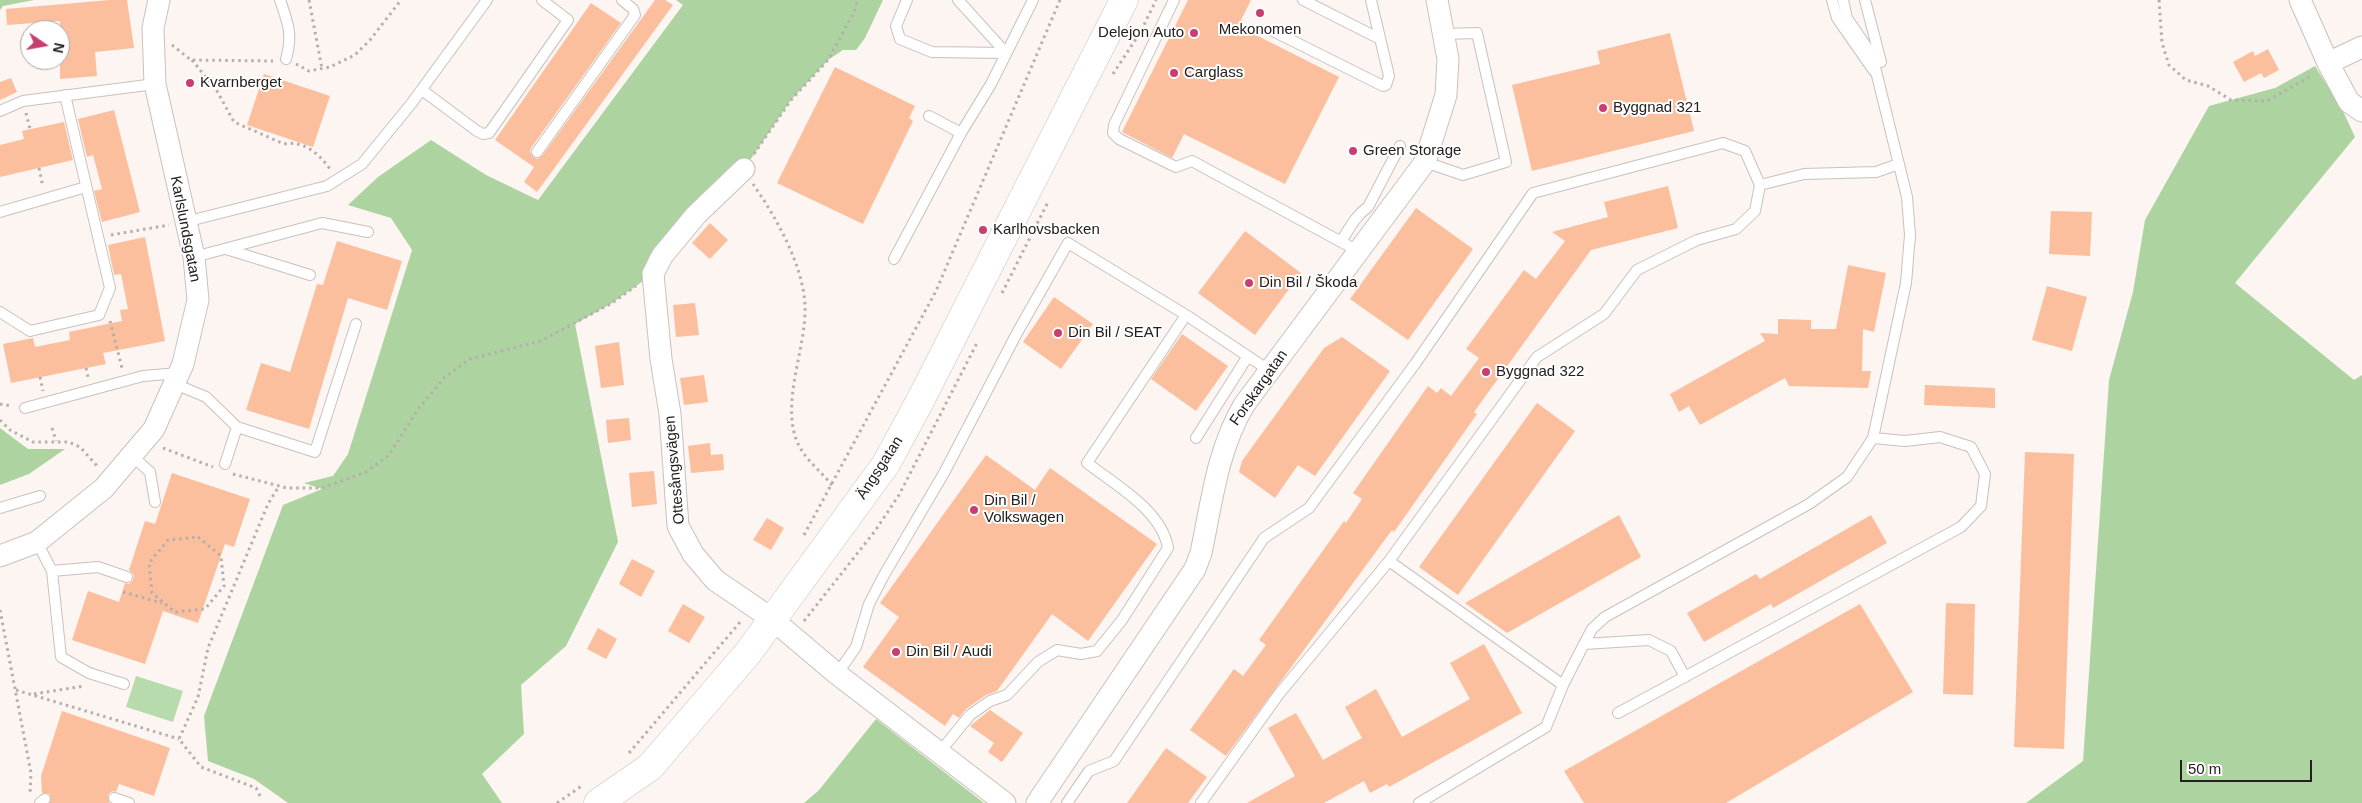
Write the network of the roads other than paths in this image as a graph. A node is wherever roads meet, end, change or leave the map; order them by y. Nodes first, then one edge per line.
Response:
1 (159, 0) edge
2 (280, 0) edge
3 (487, 0) edge
4 (542, 0) edge
5 (622, 0) edge
6 (907, 0) edge
7 (958, 0) edge
8 (1033, 0) edge
9 (1115, 0) edge
10 (1124, 0) edge
11 (1174, 0) edge
12 (1303, 0) edge
13 (1372, 0) edge
14 (1437, 0) edge
15 (1832, 0) edge
16 (1843, 0) edge
17 (1865, 0) edge
18 (2300, 0) edge
19 (1273, 31) dead end
20 (1444, 34) junction
21 (1380, 40) junction
22 (2362, 47) edge
23 (1006, 53) junction
24 (286, 59) road end
25 (2328, 63) junction
26 (1877, 76) junction
27 (1084, 77) junction
28 (155, 84) junction
29 (422, 90) junction
30 (65, 95) junction
31 (0, 111) edge
32 (2362, 111) edge
33 (929, 116) dead end
34 (961, 133) junction
35 (1400, 146) dead end
36 (537, 152) dead end
37 (1425, 162) junction
38 (1899, 164) junction
39 (744, 170) road end
40 (1760, 185) junction
41 (86, 187) junction
42 (0, 212) edge
43 (185, 222) junction
44 (368, 232) dead end
45 (1350, 247) junction
46 (225, 249) junction
47 (194, 257) junction
48 (894, 259) dead end
49 (310, 274) dead end
50 (0, 312) edge
51 (1186, 315) junction
52 (356, 324) dead end
53 (1248, 356) junction
54 (1270, 370) junction
55 (177, 379) junction
56 (25, 408) dead end
57 (237, 427) junction
58 (1196, 438) dead end
59 (1873, 438) junction
60 (138, 449) junction
61 (223, 468) road end
62 (40, 496) dead end
63 (155, 502) dead end
64 (0, 508) edge
65 (37, 542) junction
66 (0, 556) edge
67 (1389, 561) junction
68 (52, 571) junction
69 (127, 577) dead end
70 (772, 619) junction
71 (1584, 644) junction
72 (837, 674) junction
73 (1685, 677) junction
74 (124, 684) dead end
75 (1563, 685) junction
76 (1618, 713) dead end
77 (940, 753) junction
78 (593, 792) edge
79 (114, 798) dead end
80 (129, 803) edge
81 (1005, 803) edge
82 (1037, 803) edge
83 (1067, 803) edge
84 (1200, 803) edge
85 (1419, 803) edge

1 - 28 street, Karlslundsgatan
2 - 24 lane
3 - 29 lane
4 - 29 lane
5 - 36 lane
6 - 23 lane
7 - 23 lane
8 - 23 lane
9 - 27 main road, Ängsgatan
10 - 27 main road, Ängsgatan
11 - 45 lane
12 - 21 lane
13 - 21 lane
14 - 20 street, Forskargatan
15 - 26 lane
16 - 26 lane
17 - 26 lane
18 - 25 street
19 - 21 lane
20 - 37 street, Forskargatan
20 - 37 lane
22 - 25 street
23 - 34 lane
25 - 32 street
26 - 38 lane
27 - 70 main road, Ängsgatan
28 - 30 lane
28 - 43 street, Karlslundsgatan
29 - 43 lane
30 - 31 lane
30 - 41 lane
33 - 34 lane
34 - 48 lane
35 - 45 lane
37 - 45 street, Forskargatan
38 - 40 lane
38 - 59 lane
39 - 70 street, Ottesångsvägen
40 - 67 lane
40 - 83 lane
41 - 42 lane
41 - 50 lane
43 - 47 street, Karlslundsgatan
44 - 46 lane
45 - 54 street, Forskargatan
46 - 47 lane
46 - 49 lane
47 - 55 street, Karlslundsgatan
51 - 53 lane
51 - 72 lane
51 - 77 lane
52 - 57 lane
53 - 54 lane
53 - 58 lane
54 - 82 street, Forskargatan
55 - 56 lane
55 - 57 lane
55 - 60 street, Karlslundsgatan
57 - 61 lane
59 - 71 lane
59 - 73 lane
60 - 63 lane
60 - 65 street, Karlslundsgatan
62 - 64 lane
65 - 66 street, Karlslundsgatan
65 - 68 lane
67 - 75 lane
67 - 84 lane
68 - 69 lane
68 - 74 lane
70 - 72 street, Ottesångsvägen
70 - 78 main road, Ängsgatan
71 - 73 lane
71 - 75 lane
72 - 77 street, Ottesångsvägen
73 - 76 lane
75 - 85 lane
77 - 81 street, Ottesångsvägen
79 - 80 lane

